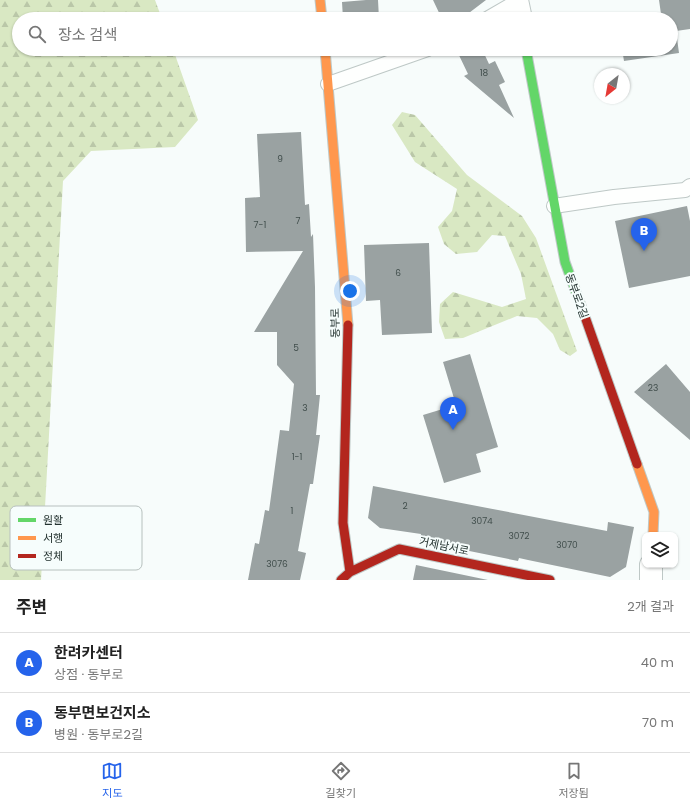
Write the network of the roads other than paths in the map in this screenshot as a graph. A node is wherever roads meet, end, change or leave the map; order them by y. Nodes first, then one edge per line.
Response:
1 (320, 0) edge
2 (519, 7) edge
3 (321, 12) edge
4 (506, 12) edge
5 (326, 56) edge
6 (408, 56) edge
7 (527, 56) edge
8 (328, 84) junction
9 (690, 186) edge
10 (554, 206) junction
11 (653, 532) edge
12 (651, 568) edge
13 (350, 572) junction
14 (341, 580) edge
15 (550, 580) edge
16 (651, 580) edge

1 - 3 street
2 - 4 lane
5 - 8 street, 동부로
6 - 8 lane
7 - 10 street, 동부로2길
8 - 13 street, 동부로
9 - 10 lane
10 - 11 street, 동부로2길
12 - 16 street
13 - 14 street, 거제남서로
13 - 15 street, 거제남서로

